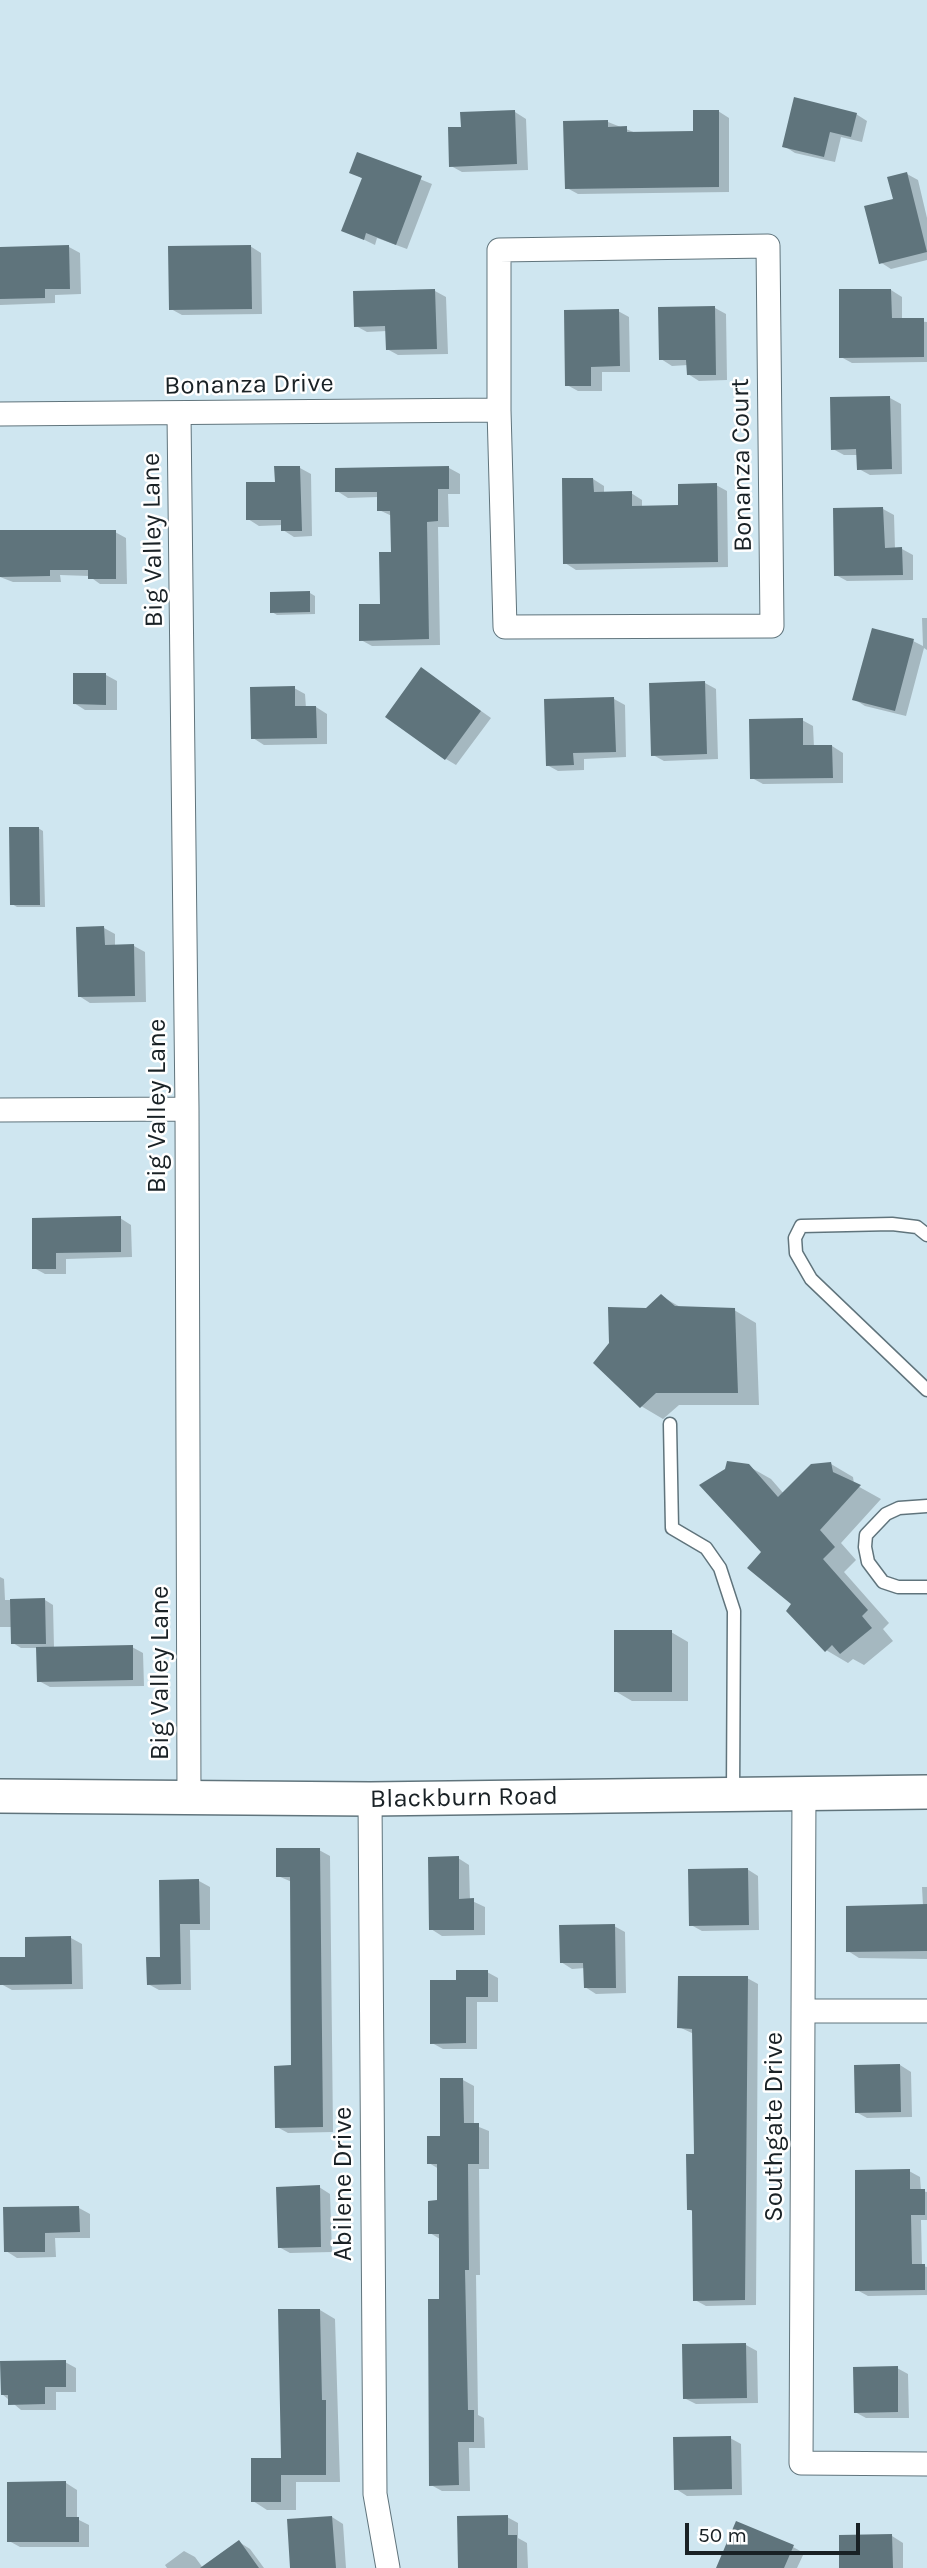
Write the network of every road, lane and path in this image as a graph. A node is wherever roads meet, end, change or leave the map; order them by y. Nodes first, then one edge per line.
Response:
1 (499, 410) junction
2 (0, 414) edge
3 (179, 414) junction
4 (187, 1109) junction
5 (0, 1110) edge
6 (927, 1235) edge
7 (927, 1390) edge
8 (670, 1424) dead end
9 (927, 1506) edge
10 (927, 1587) edge
11 (804, 1792) junction
12 (927, 1792) edge
13 (733, 1794) junction
14 (0, 1797) edge
15 (189, 1799) junction
16 (370, 1799) junction
17 (803, 2011) junction
18 (927, 2011) edge
19 (927, 2464) edge
20 (388, 2568) edge

1 - 1 street, Bonanza Court
1 - 3 street, Bonanza Drive
2 - 3 street, Bonanza Drive
3 - 4 street, Big Valley Lane
4 - 5 street
4 - 15 street, Big Valley Lane
6 - 7 lane
8 - 13 lane
9 - 10 lane
11 - 12 main road, Blackburn Road
11 - 13 main road, Blackburn Road
11 - 17 street, Southgate Drive
13 - 16 main road, Blackburn Road
14 - 15 main road, Blackburn Road
15 - 16 main road, Blackburn Road
16 - 20 street, Abilene Drive
17 - 18 street
17 - 19 street, Southgate Drive

